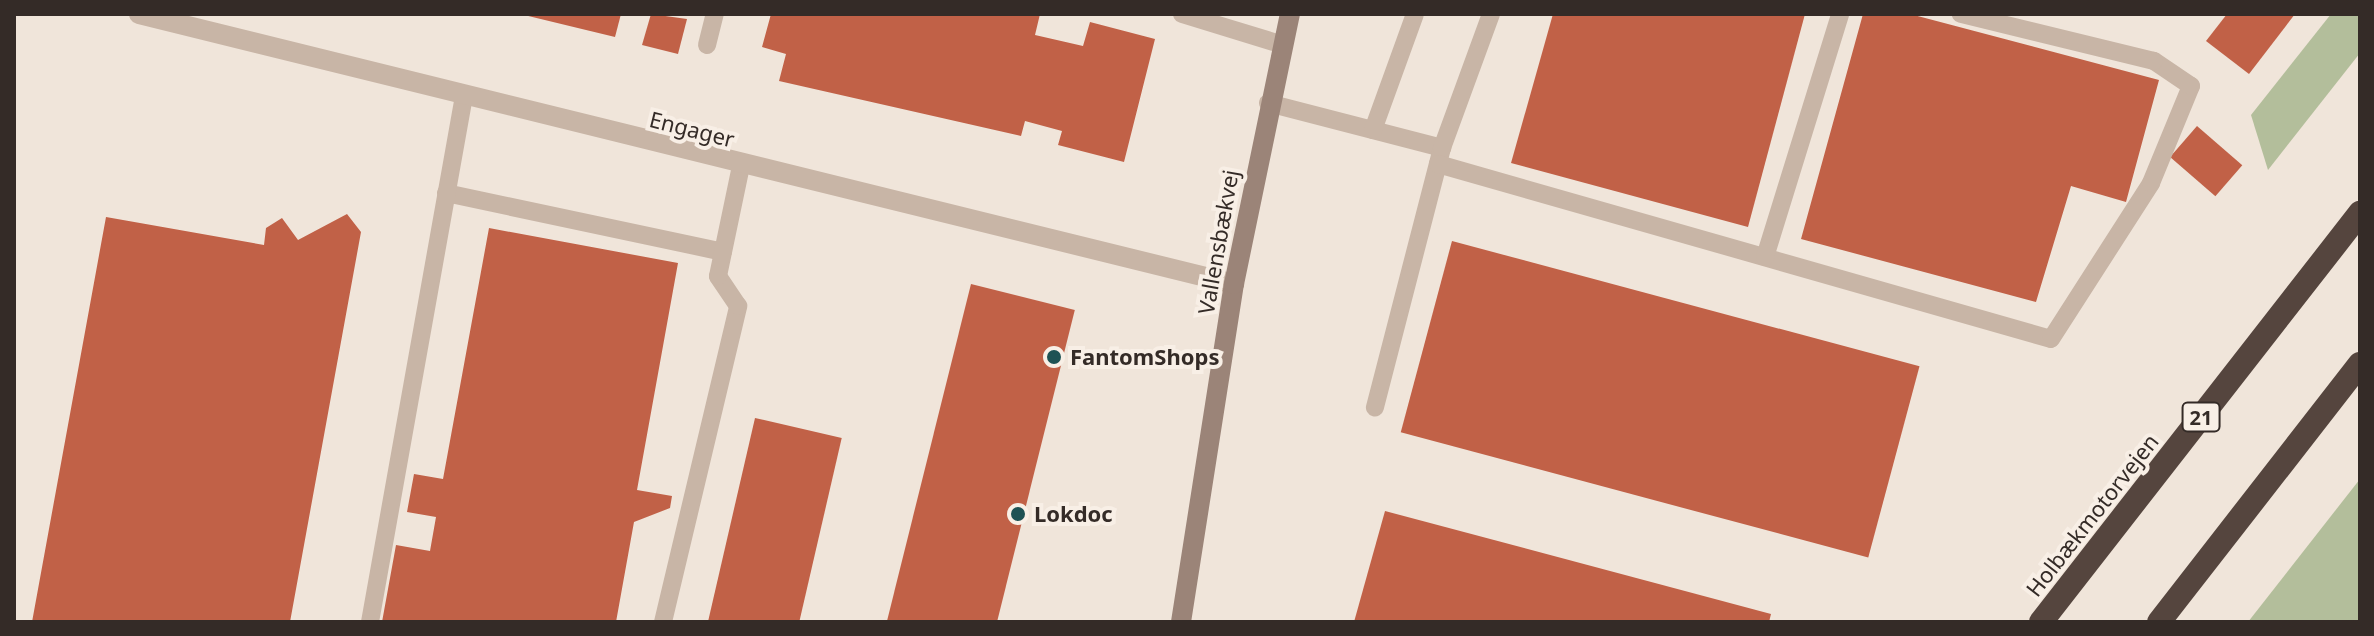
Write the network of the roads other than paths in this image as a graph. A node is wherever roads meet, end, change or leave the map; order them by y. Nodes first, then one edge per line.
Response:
1 (139, 14) edge
2 (715, 14) edge
3 (1182, 14) edge
4 (1290, 14) edge
5 (1415, 14) edge
6 (1491, 14) edge
7 (1840, 14) edge
8 (1961, 14) edge
9 (1280, 44) junction
10 (707, 45) dead end
11 (464, 96) junction
12 (1268, 103) junction
13 (1373, 130) junction
14 (1440, 156) junction
15 (741, 166) junction
16 (446, 193) junction
17 (2360, 213) edge
18 (723, 252) junction
19 (1765, 257) junction
20 (1234, 284) junction
21 (2360, 364) edge
22 (1375, 408) dead end
23 (370, 622) edge
24 (663, 622) edge
25 (1181, 622) edge
26 (2041, 622) edge
27 (2159, 622) edge

1 - 11 street, Engager
2 - 10 lane
3 - 9 lane
4 - 9 street, Vallensbækvej
5 - 13 lane
6 - 14 lane
7 - 19 lane
8 - 19 lane
9 - 12 street, Vallensbækvej
11 - 15 street, Engager
11 - 16 lane
12 - 13 lane
12 - 20 street, Vallensbækvej
13 - 14 lane
14 - 19 lane
14 - 22 lane
15 - 18 lane
15 - 20 street, Engager
16 - 18 lane
16 - 23 lane
17 - 26 highway, Holbækmotorvejen / 21
18 - 24 lane
20 - 25 street, Vallensbækvej
21 - 27 highway

